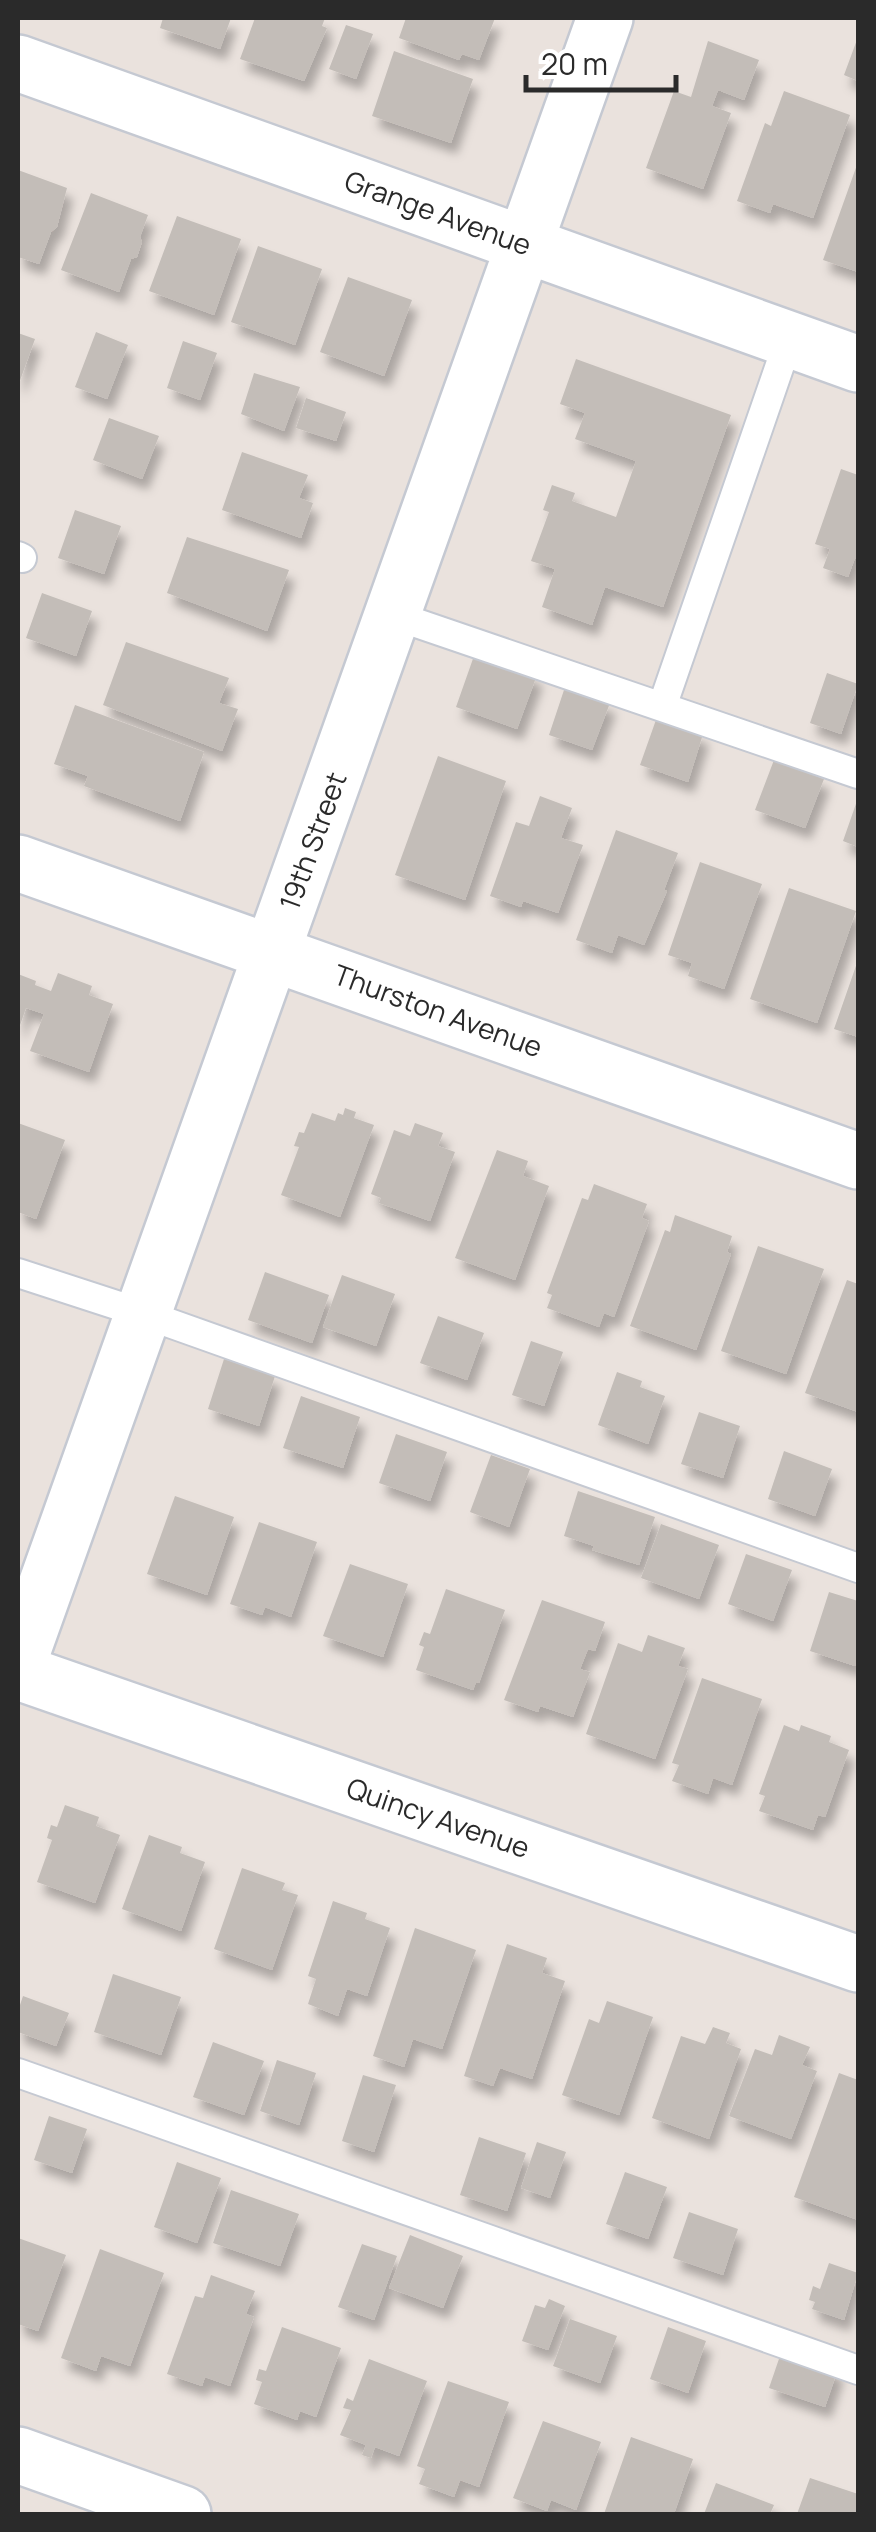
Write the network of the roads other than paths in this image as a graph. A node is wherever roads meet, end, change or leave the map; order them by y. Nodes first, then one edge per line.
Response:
1 (605, 18) edge
2 (18, 63) edge
3 (524, 244) junction
4 (789, 339) junction
5 (858, 364) edge
6 (393, 615) junction
7 (662, 707) junction
8 (858, 774) edge
9 (18, 863) edge
10 (273, 952) junction
11 (858, 1161) edge
12 (18, 1273) edge
13 (144, 1314) junction
14 (858, 1568) edge
15 (18, 1664) edge
16 (18, 1672) edge
17 (858, 1964) edge
18 (18, 2074) edge
19 (858, 2370) edge
20 (18, 2456) edge
21 (183, 2514) edge

1 - 3 street, 19th Street
2 - 3 street, Grange Avenue
3 - 4 street, Grange Avenue
3 - 6 street, 19th Street
4 - 5 street, Grange Avenue
4 - 7 lane
6 - 7 lane
6 - 10 street, 19th Street
7 - 8 lane
9 - 10 street, Thurston Avenue
10 - 11 street, Thurston Avenue
10 - 13 street, 19th Street
12 - 13 lane
13 - 14 lane
13 - 15 street, 19th Street
16 - 17 street, Quincy Avenue
18 - 19 lane
20 - 21 street

